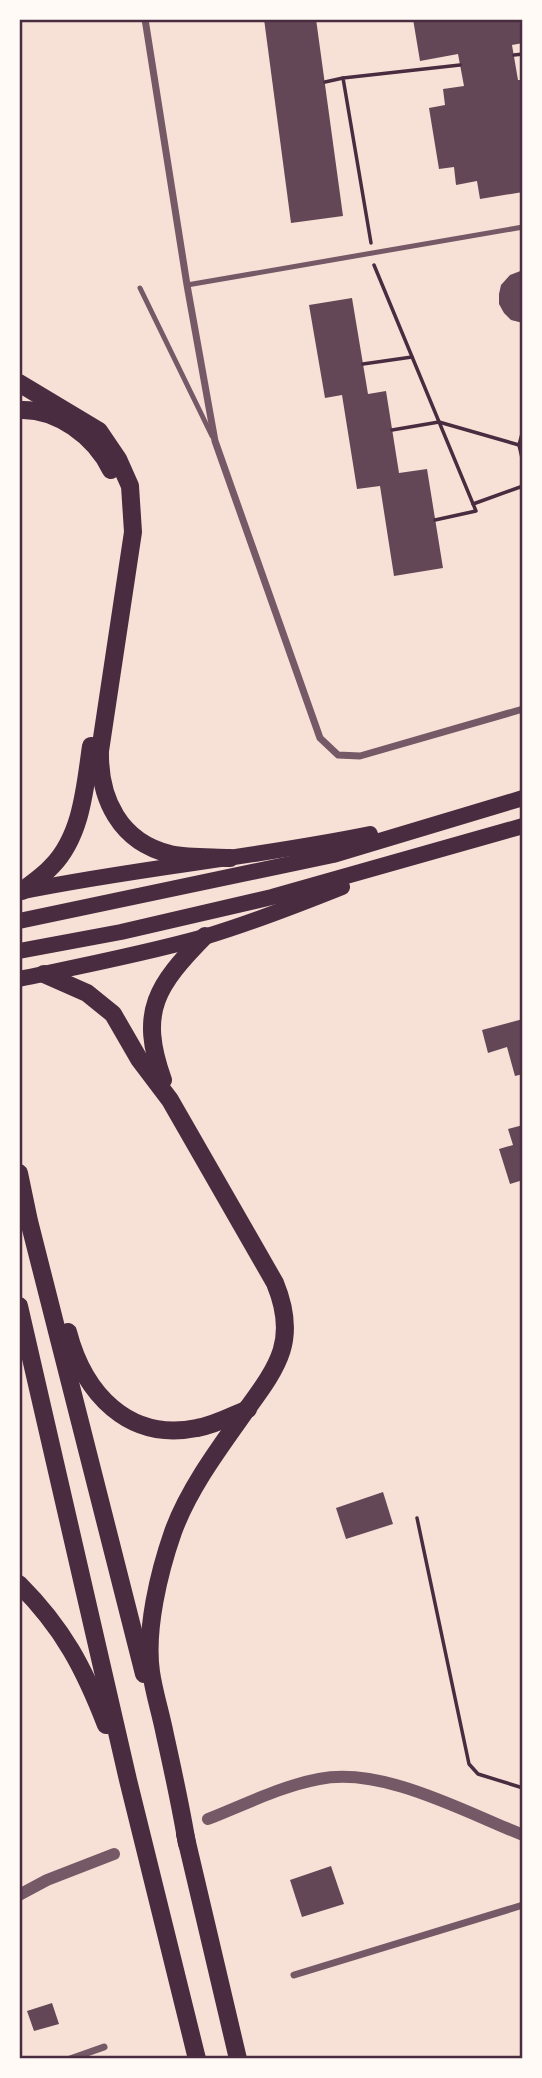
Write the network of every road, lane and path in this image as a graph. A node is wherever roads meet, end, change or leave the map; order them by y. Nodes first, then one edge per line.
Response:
1 (145, 19) edge
2 (523, 54) edge
3 (514, 55) dead end
4 (460, 65) dead end
5 (343, 78) junction
6 (325, 82) dead end
7 (523, 227) edge
8 (372, 253) junction
9 (187, 285) junction
10 (140, 288) dead end
11 (412, 357) junction
12 (363, 364) dead end
13 (19, 383) edge
14 (19, 410) edge
15 (439, 422) junction
16 (392, 430) dead end
17 (523, 430) edge
18 (215, 441) junction
19 (519, 445) junction
20 (523, 462) edge
21 (523, 486) edge
22 (473, 504) junction
23 (435, 520) dead end
24 (523, 709) edge
25 (523, 798) edge
26 (468, 814) junction
27 (523, 826) edge
28 (419, 856) junction
29 (230, 858) junction
30 (21, 892) edge
31 (19, 921) edge
32 (205, 936) junction
33 (19, 951) edge
34 (44, 974) junction
35 (19, 979) edge
36 (170, 1100) junction
37 (19, 1173) edge
38 (29, 1221) junction
39 (19, 1306) edge
40 (248, 1409) junction
41 (417, 1518) dead end
42 (19, 1584) edge
43 (128, 1780) junction
44 (523, 1788) edge
45 (208, 1819) dead end
46 (523, 1835) edge
47 (187, 1844) junction
48 (114, 1854) dead end
49 (19, 1895) edge
50 (523, 1905) edge
51 (294, 1975) dead end
52 (104, 2047) dead end
53 (70, 2059) edge
54 (197, 2059) edge
55 (238, 2059) edge

1 - 9 street
2 - 3 path
4 - 5 path
5 - 6 path
5 - 8 path
7 - 8 lane
8 - 9 lane
8 - 11 path
9 - 18 street
10 - 18 lane
11 - 12 path
11 - 15 path
13 - 29 highway
14 - 30 highway
15 - 16 path
15 - 19 path
15 - 22 path
17 - 19 path
18 - 24 street
19 - 20 path
21 - 22 path
22 - 23 path
25 - 26 main road
26 - 29 main road
26 - 31 main road
27 - 28 main road
28 - 32 main road
28 - 33 main road
29 - 30 main road
32 - 34 main road
32 - 36 highway
34 - 35 main road
34 - 36 highway
36 - 40 highway
37 - 38 highway
38 - 40 highway
38 - 47 highway
39 - 43 highway
40 - 47 highway
41 - 44 path
42 - 43 highway
43 - 54 highway
45 - 46 street
47 - 55 highway
48 - 49 street
50 - 51 street
52 - 53 street

